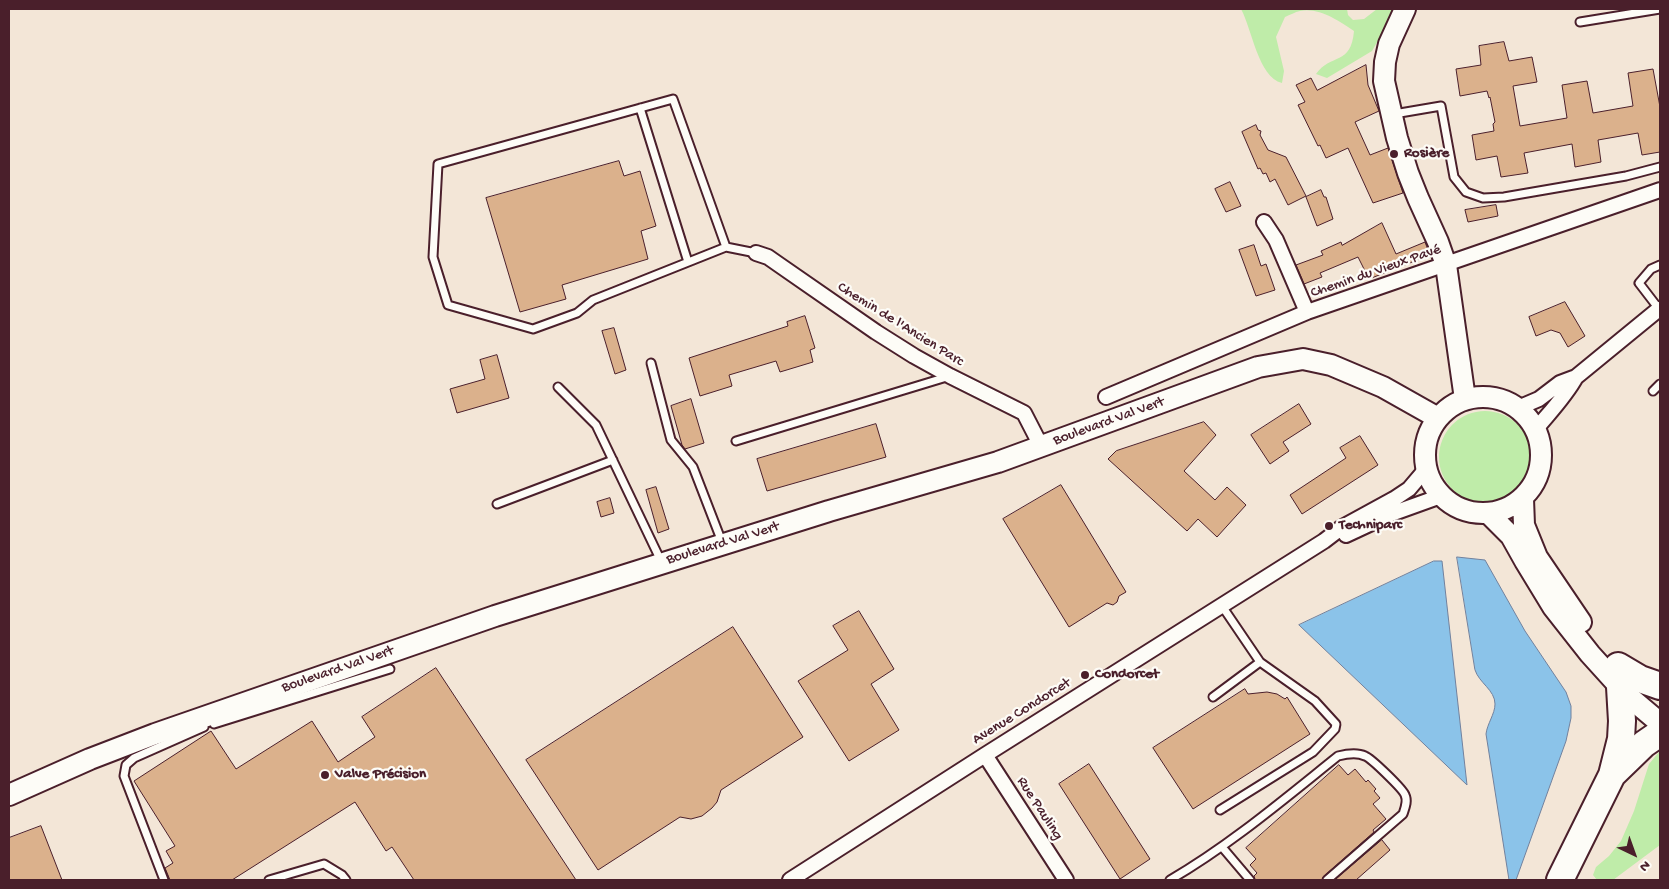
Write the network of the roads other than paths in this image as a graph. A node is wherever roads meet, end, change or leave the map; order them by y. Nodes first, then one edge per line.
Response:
1 (1404, 9) edge
2 (1660, 9) edge
3 (1580, 22) dead end
4 (640, 108) junction
5 (1391, 114) junction
6 (1660, 167) edge
7 (1660, 190) edge
8 (1264, 222) dead end
9 (726, 247) junction
10 (756, 253) joint
11 (688, 262) junction
12 (1446, 265) junction
13 (1660, 265) edge
14 (1660, 310) edge
15 (1307, 312) junction
16 (652, 363) dead end
17 (950, 376) junction
18 (1576, 377) junction
19 (1660, 384) edge
20 (558, 388) dead end
21 (1653, 391) dead end
22 (1106, 397) dead end
23 (1465, 399) junction
24 (1518, 408) junction
25 (1438, 418) junction
26 (1536, 430) junction
27 (736, 441) dead end
28 (1041, 446) junction
29 (613, 460) junction
30 (1426, 469) junction
31 (1441, 496) junction
32 (1523, 499) junction
33 (498, 504) dead end
34 (1489, 514) junction
35 (1324, 541) junction
36 (723, 544) junction
37 (662, 564) junction
38 (1222, 606) junction
39 (1260, 662) junction
40 (390, 669) dead end
41 (1619, 677) junction
42 (1660, 686) edge
43 (1212, 697) dead end
44 (1660, 708) edge
45 (1660, 723) edge
46 (1660, 733) edge
47 (985, 755) junction
48 (1612, 775) junction
49 (9, 795) edge
50 (1220, 810) dead end
51 (1222, 846) junction
52 (164, 880) edge
53 (269, 880) edge
54 (346, 880) edge
55 (790, 880) edge
56 (1066, 880) edge
57 (1170, 880) edge
58 (1250, 880) edge
59 (1326, 880) edge
60 (1560, 880) edge

1 - 5 street
2 - 3 lane
4 - 9 lane
4 - 11 lane
4 - 11 lane
5 - 6 lane
5 - 12 street
7 - 12 street, Chemin du Vieux Pavé
8 - 15 street
9 - 10 lane
9 - 11 lane
10 - 17 street, Chemin de l'Ancien Parc
12 - 15 street, Chemin du Vieux Pavé
12 - 23 street
13 - 14 lane
14 - 18 street
15 - 22 street, Chemin du Vieux Pavé
16 - 36 lane
17 - 27 lane
17 - 28 street, Chemin de l'Ancien Parc
18 - 24 street
18 - 26 street
19 - 21 lane
20 - 29 lane
23 - 24 street
23 - 25 street
24 - 26 street
25 - 28 street, Boulevard Val Vert
25 - 30 street
26 - 32 street
28 - 36 street, Boulevard Val Vert
29 - 33 lane
29 - 37 lane
30 - 31 street
30 - 35 street, Avenue Condorcet
31 - 34 street
31 - 35 street, Avenue Condorcet
32 - 34 street
32 - 41 street
34 - 41 street
35 - 38 street, Avenue Condorcet
36 - 37 street, Boulevard Val Vert
37 - 49 street, Boulevard Val Vert
38 - 39 lane
38 - 47 street, Avenue Condorcet
39 - 43 lane
39 - 50 lane
40 - 52 lane
41 - 42 highway
41 - 44 street
41 - 45 street
41 - 48 highway
46 - 48 highway
47 - 55 street, Avenue Condorcet
47 - 56 street, Rue Pauling
48 - 60 highway
51 - 57 lane
51 - 58 lane
51 - 59 lane
53 - 54 lane

